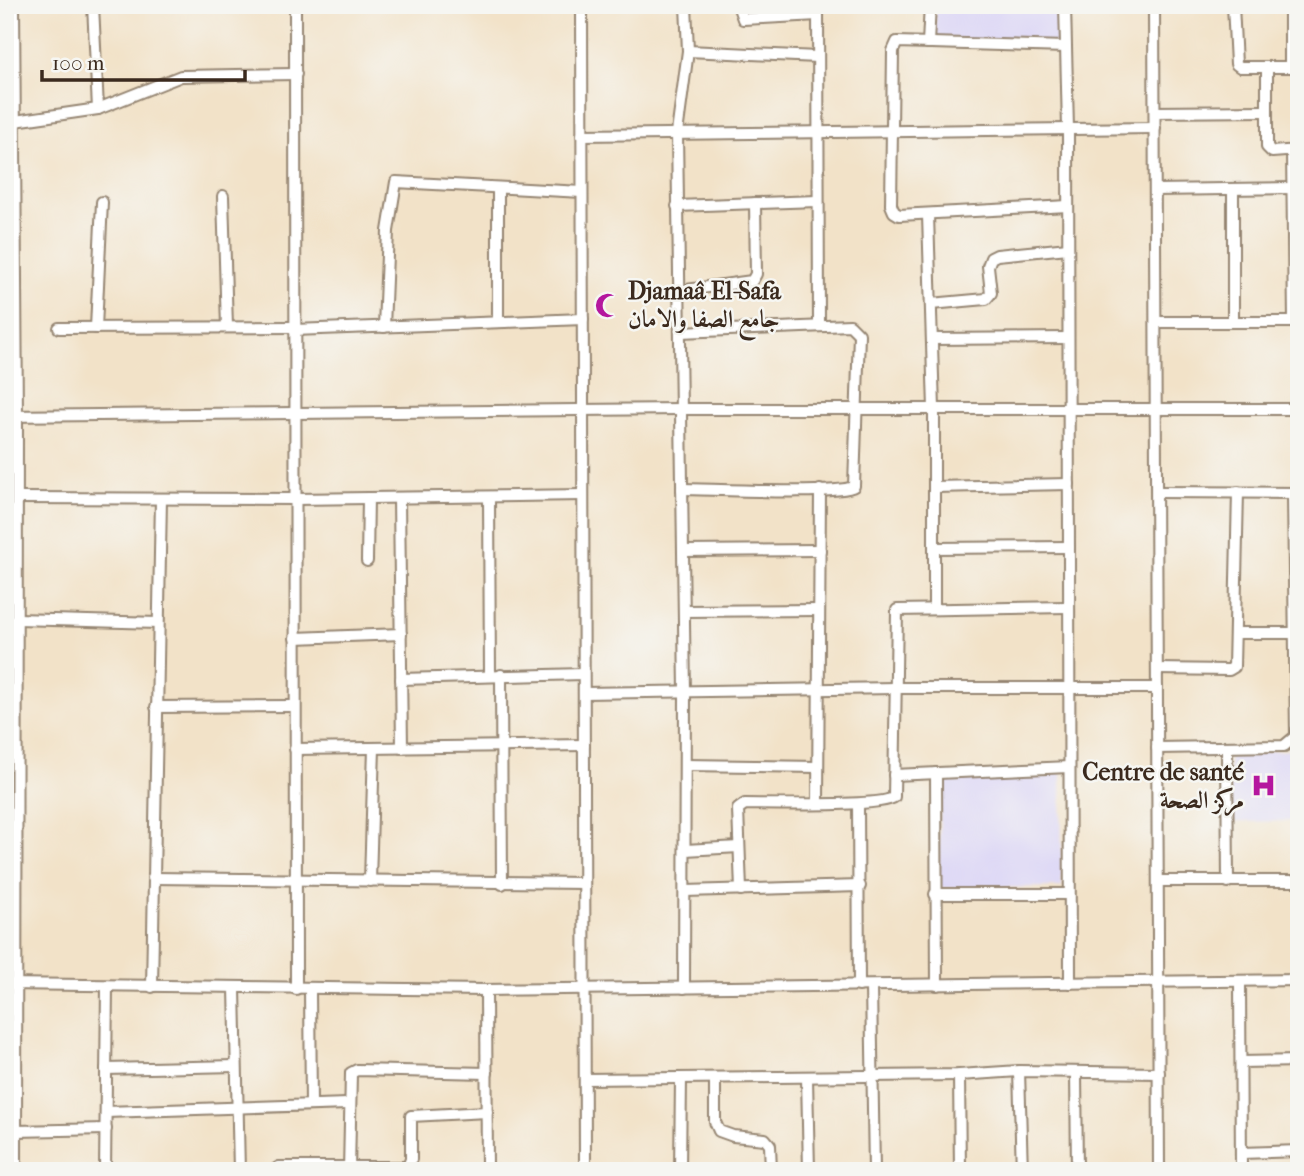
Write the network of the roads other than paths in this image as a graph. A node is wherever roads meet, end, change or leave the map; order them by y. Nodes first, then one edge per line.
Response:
1 (14, 5) edge
2 (93, 5) edge
3 (295, 5) edge
4 (582, 5) edge
5 (686, 5) edge
6 (738, 5) edge
7 (930, 5) edge
8 (1065, 5) edge
9 (1154, 5) edge
10 (1233, 5) edge
11 (1290, 5) edge
12 (818, 10) edge
13 (928, 43) junction
14 (1066, 47) junction
15 (688, 51) junction
16 (817, 57) junction
17 (1294, 67) edge
18 (1267, 68) junction
19 (296, 74) junction
20 (98, 109) junction
21 (1266, 111) junction
22 (1155, 112) junction
23 (15, 121) junction
24 (1155, 128) junction
25 (1068, 129) junction
26 (894, 131) junction
27 (816, 132) junction
28 (10, 133) edge
29 (677, 133) junction
30 (582, 135) junction
31 (1296, 150) edge
32 (498, 188) junction
33 (1293, 188) junction
34 (1233, 189) junction
35 (1155, 190) junction
36 (582, 192) junction
37 (223, 196) dead end
38 (817, 201) junction
39 (102, 202) dead end
40 (755, 204) junction
41 (677, 206) junction
42 (1069, 206) junction
43 (928, 215) junction
44 (1069, 248) junction
45 (679, 291) junction
46 (931, 304) junction
47 (583, 319) junction
48 (498, 322) junction
49 (1156, 322) junction
50 (1233, 322) junction
51 (1297, 322) edge
52 (819, 326) junction
53 (227, 327) junction
54 (384, 327) junction
55 (60, 328) dead end
56 (96, 328) junction
57 (294, 329) junction
58 (680, 332) junction
59 (1068, 338) junction
60 (932, 339) junction
61 (1068, 408) junction
62 (1156, 408) junction
63 (681, 409) junction
64 (934, 409) junction
65 (1299, 409) edge
66 (583, 410) junction
67 (856, 410) junction
68 (295, 413) junction
69 (5, 416) edge
70 (17, 416) junction
71 (1069, 484) junction
72 (934, 487) junction
73 (682, 489) junction
74 (820, 490) junction
75 (1157, 492) junction
76 (1238, 492) junction
77 (1296, 493) edge
78 (583, 495) junction
79 (489, 497) junction
80 (17, 498) junction
81 (368, 498) junction
82 (399, 498) junction
83 (161, 499) junction
84 (295, 499) junction
85 (1069, 547) junction
86 (934, 548) junction
87 (820, 550) junction
88 (683, 551) junction
89 (367, 561) dead end
90 (1069, 607) junction
91 (934, 608) junction
92 (819, 610) junction
93 (684, 611) junction
94 (17, 619) junction
95 (158, 624) junction
96 (1236, 633) junction
97 (1297, 633) edge
98 (401, 634) junction
99 (295, 638) junction
100 (1157, 669) junction
101 (583, 674) junction
102 (496, 675) junction
103 (401, 679) junction
104 (11, 688) edge
105 (895, 688) junction
106 (1068, 688) junction
107 (1157, 688) junction
108 (819, 691) junction
109 (684, 692) junction
110 (583, 693) junction
111 (156, 706) junction
112 (295, 706) junction
113 (1297, 706) edge
114 (584, 745) junction
115 (502, 747) junction
116 (1227, 747) junction
117 (374, 748) junction
118 (402, 748) junction
119 (1157, 748) junction
120 (295, 749) junction
121 (685, 765) junction
122 (818, 767) junction
123 (1069, 767) junction
124 (936, 773) junction
125 (894, 775) junction
126 (818, 802) junction
127 (858, 804) junction
128 (739, 847) junction
129 (685, 850) junction
130 (153, 878) junction
131 (295, 880) junction
132 (370, 881) junction
133 (1158, 881) junction
134 (1299, 881) edge
135 (1228, 882) junction
136 (584, 883) junction
137 (502, 884) junction
138 (860, 886) junction
139 (741, 890) junction
140 (685, 891) junction
141 (935, 894) junction
142 (1069, 894) junction
143 (11, 925) edge
144 (1299, 980) edge
145 (1240, 981) junction
146 (1159, 982) junction
147 (1070, 983) junction
148 (11, 984) edge
149 (937, 985) junction
150 (107, 986) junction
151 (865, 986) junction
152 (152, 987) junction
153 (235, 988) junction
154 (684, 988) junction
155 (296, 989) junction
156 (310, 989) junction
157 (584, 989) junction
158 (486, 990) junction
159 (1299, 1061) edge
160 (1241, 1062) junction
161 (236, 1066) junction
162 (106, 1069) junction
163 (1019, 1072) junction
164 (487, 1073) junction
165 (1076, 1073) junction
166 (1159, 1073) junction
167 (959, 1075) junction
168 (873, 1076) junction
169 (807, 1077) junction
170 (681, 1078) junction
171 (585, 1079) junction
172 (715, 1079) junction
173 (11, 1084) edge
174 (348, 1104) junction
175 (311, 1105) junction
176 (237, 1108) junction
177 (106, 1112) junction
178 (487, 1112) junction
179 (106, 1129) junction
180 (16, 1131) junction
181 (1299, 1151) edge
182 (1241, 1153) junction
183 (349, 1169) edge
184 (16, 1171) edge
185 (104, 1171) edge
186 (239, 1171) edge
187 (273, 1171) edge
188 (488, 1171) edge
189 (585, 1171) edge
190 (680, 1171) edge
191 (771, 1171) edge
192 (809, 1171) edge
193 (874, 1171) edge
194 (960, 1171) edge
195 (1023, 1171) edge
196 (1077, 1171) edge
197 (1159, 1171) edge
198 (1241, 1171) edge

1 - 23 street
2 - 20 street
3 - 19 street
4 - 30 street
5 - 15 street
6 - 12 street
7 - 13 street
8 - 14 street
9 - 22 street
10 - 18 street
11 - 17 street
12 - 16 street
13 - 14 street
13 - 26 street
14 - 25 street
15 - 16 street
15 - 29 street
16 - 27 street
17 - 18 street
18 - 21 street
19 - 20 street
19 - 57 street
20 - 23 street
21 - 22 street
21 - 31 street
22 - 24 street
23 - 28 street
24 - 25 street
24 - 35 street
25 - 26 street
25 - 42 street
26 - 27 street
26 - 43 street
27 - 29 street
27 - 38 street
28 - 70 street
29 - 30 street
29 - 41 street
30 - 36 street
31 - 33 street
32 - 36 street
32 - 48 street
32 - 54 street
33 - 34 street
33 - 51 street
34 - 35 street
34 - 50 street
35 - 49 street
36 - 47 street
37 - 53 street
38 - 40 street
38 - 52 street
39 - 56 street
40 - 41 street
40 - 45 street
41 - 45 street
42 - 43 street
42 - 44 street
43 - 46 street
44 - 46 street
44 - 59 street
45 - 58 street
46 - 60 street
47 - 48 street
47 - 66 street
48 - 54 street
49 - 50 street
49 - 62 street
50 - 51 street
52 - 58 street
52 - 67 street
53 - 56 street
53 - 57 street
54 - 57 street
55 - 56 street
57 - 68 street
58 - 63 street
59 - 60 street
59 - 61 street
60 - 64 street
61 - 62 street
61 - 64 street
61 - 71 street
62 - 65 street
62 - 75 street
63 - 66 street
63 - 67 street
63 - 73 street
64 - 67 street
64 - 72 street
66 - 68 street
66 - 78 street
67 - 74 street
68 - 70 street
68 - 84 street
69 - 70 street
70 - 80 street
71 - 72 street
71 - 85 street
72 - 86 street
73 - 74 street
73 - 88 street
74 - 87 street
75 - 76 street
75 - 100 street
76 - 77 street
76 - 96 street
77 - 97 street
78 - 79 street
78 - 101 street
79 - 82 street
79 - 102 street
80 - 83 street
80 - 94 street
81 - 82 street
81 - 84 street
81 - 89 street
82 - 98 street
83 - 84 street
83 - 95 street
84 - 99 street
85 - 86 street
85 - 90 street
86 - 91 street
87 - 88 street
87 - 92 street
88 - 93 street
90 - 91 street
90 - 106 street
91 - 105 street
92 - 93 street
92 - 108 street
93 - 109 street
94 - 95 street
94 - 104 street
95 - 111 street
96 - 97 street
96 - 100 street
97 - 113 street
98 - 99 street
98 - 103 street
99 - 112 street
100 - 107 street
101 - 102 street
101 - 110 street
102 - 103 street
102 - 115 street
103 - 118 street
104 - 143 street
105 - 106 street
105 - 108 street
105 - 125 street
106 - 107 street
106 - 123 street
107 - 119 street
108 - 109 street
108 - 122 street
109 - 110 street
109 - 121 street
110 - 114 street
111 - 112 street
111 - 130 street
112 - 120 street
113 - 116 street
114 - 115 street
114 - 136 street
115 - 118 street
115 - 137 street
116 - 119 street
116 - 135 street
117 - 118 street
117 - 120 street
117 - 132 street
119 - 133 street
120 - 131 street
121 - 122 street
121 - 129 street
122 - 126 street
123 - 124 street
123 - 142 street
124 - 125 street
124 - 141 street
125 - 127 street
126 - 127 street
126 - 128 street
127 - 138 street
128 - 129 street
128 - 139 street
129 - 140 street
130 - 131 street
130 - 152 street
131 - 132 street
131 - 155 street
132 - 137 street
133 - 135 street
133 - 146 street
134 - 135 street
136 - 137 street
136 - 157 street
138 - 139 street
138 - 151 street
139 - 140 street
140 - 154 street
141 - 142 street
141 - 149 street
142 - 147 street
143 - 148 street
144 - 145 street
145 - 146 street
145 - 160 street
146 - 147 street
146 - 166 street
147 - 149 street
148 - 150 street
148 - 173 street
149 - 151 street
150 - 152 street
150 - 162 street
151 - 154 street
151 - 168 street
152 - 153 street
153 - 155 street
153 - 161 street
154 - 157 street
155 - 156 street
156 - 158 street
156 - 175 street
157 - 158 street
157 - 171 street
158 - 164 street
159 - 160 street
160 - 182 street
161 - 162 street
161 - 176 street
162 - 177 street
163 - 165 street
163 - 167 street
163 - 195 street
164 - 174 street
164 - 178 street
165 - 166 street
165 - 196 street
166 - 197 street
167 - 168 street
167 - 194 street
168 - 169 street
168 - 193 street
169 - 172 street
169 - 192 street
170 - 171 street
170 - 172 street
170 - 190 street
171 - 189 street
172 - 191 street
173 - 180 street
174 - 175 street
174 - 183 street
175 - 176 street
176 - 177 street
176 - 186 street
177 - 179 street
178 - 183 street
178 - 188 street
179 - 180 street
179 - 185 street
180 - 184 street
181 - 182 street
182 - 198 street
183 - 187 street

